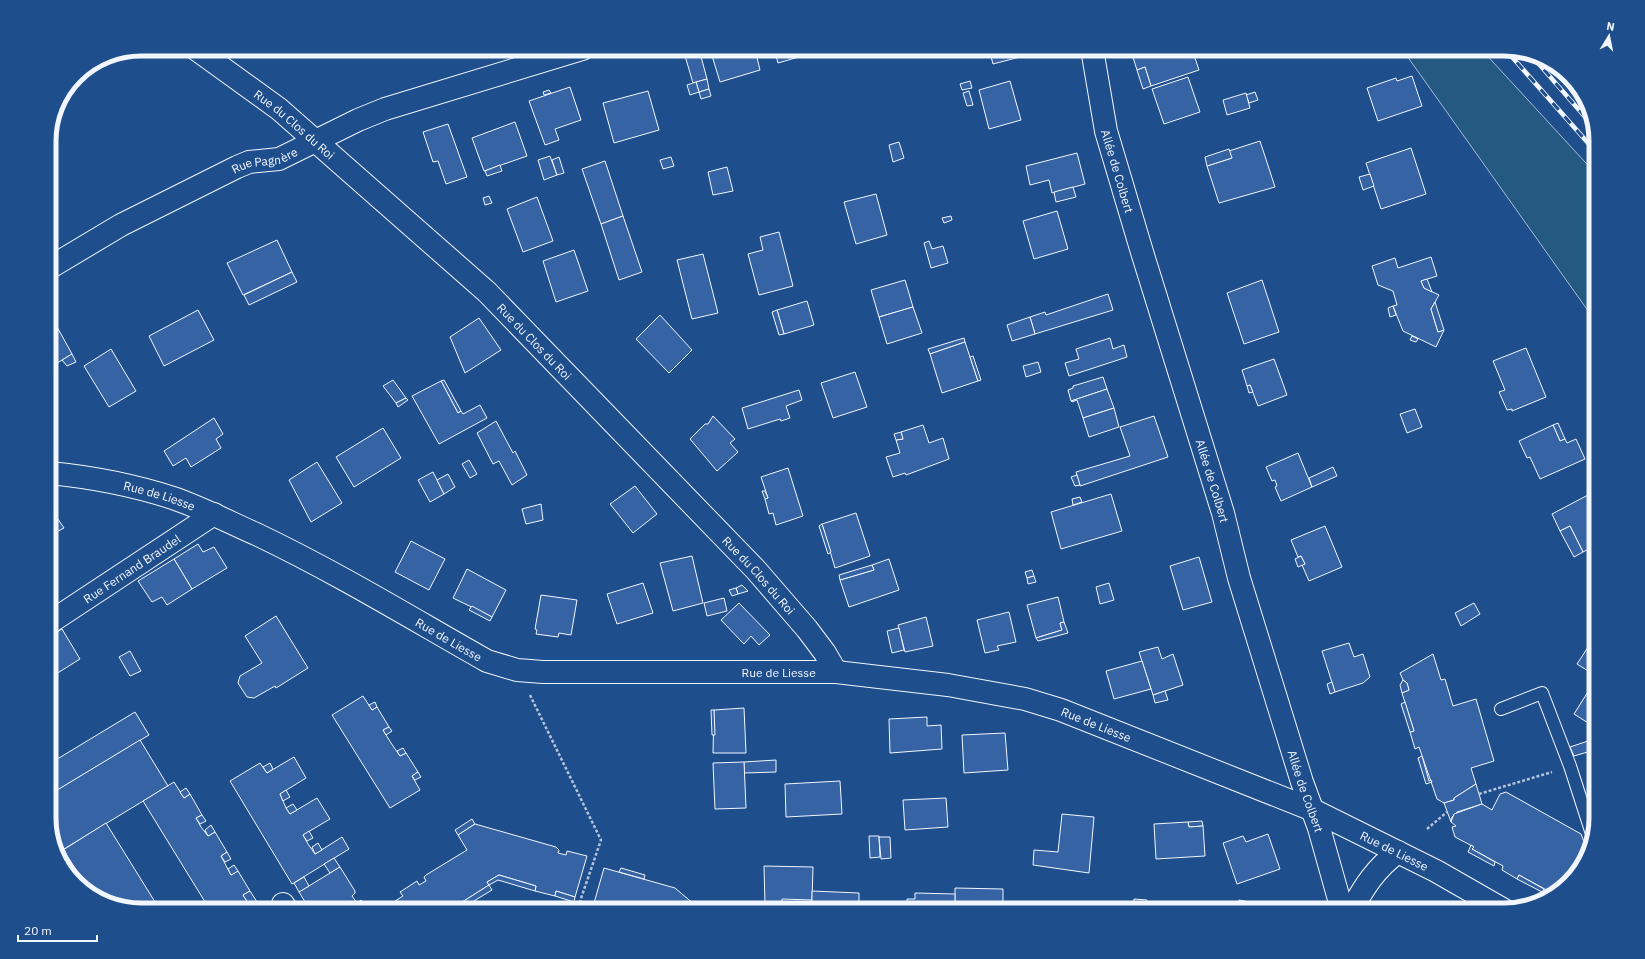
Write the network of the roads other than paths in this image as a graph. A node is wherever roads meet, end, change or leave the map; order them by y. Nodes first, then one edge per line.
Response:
1 (206, 56) edge
2 (559, 56) edge
3 (1093, 56) edge
4 (316, 142) junction
5 (56, 264) edge
6 (56, 474) edge
7 (214, 514) junction
8 (56, 619) edge
9 (836, 672) junction
10 (1501, 709) dead end
11 (1313, 810) junction
12 (1589, 823) edge
13 (1398, 852) junction
14 (1340, 903) edge
15 (1355, 903) edge
16 (1492, 903) edge

1 - 4 street, Rue du Clos du Roi
2 - 4 street, Rue Pagnère
3 - 11 street, Allée de Colbert
4 - 5 street, Rue Pagnère
4 - 9 street, Rue du Clos du Roi
6 - 7 street, Rue de Liesse
7 - 8 street, Rue Fernand Braudel
7 - 9 street, Rue de Liesse
9 - 11 street, Rue de Liesse
10 - 12 lane
11 - 13 street, Rue de Liesse
11 - 14 street, Allée de Colbert
13 - 15 street
13 - 16 street, Rue de Liesse

